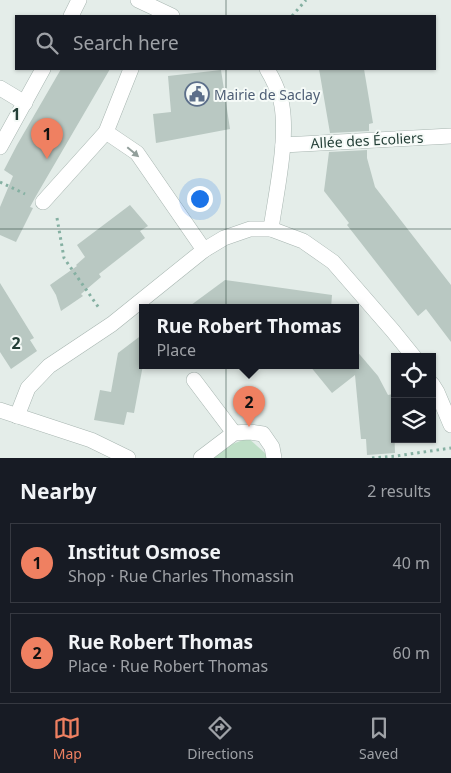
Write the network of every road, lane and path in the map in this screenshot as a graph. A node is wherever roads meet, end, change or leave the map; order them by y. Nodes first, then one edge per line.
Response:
1 (79, 0) edge
2 (306, 0) edge
3 (144, 7) edge
4 (72, 15) edge
5 (169, 15) edge
6 (293, 15) edge
7 (42, 70) edge
8 (131, 70) edge
9 (268, 70) edge
10 (0, 88) edge
11 (25, 103) junction
12 (106, 132) junction
13 (451, 136) edge
14 (283, 145) junction
15 (0, 147) edge
16 (0, 182) edge
17 (43, 202) junction
18 (271, 229) junction
19 (204, 250) junction
20 (112, 324) junction
21 (411, 353) edge
22 (194, 380) dead end
23 (436, 390) edge
24 (0, 410) edge
25 (17, 416) junction
26 (451, 425) edge
27 (234, 433) junction
28 (451, 448) edge
29 (128, 458) edge
30 (202, 458) edge
31 (274, 458) edge
32 (372, 458) edge

1 - 4 street
2 - 6 path
3 - 5 street
7 - 11 street
8 - 12 street
9 - 14 street
10 - 11 street
11 - 15 street
12 - 17 street
12 -> 19 street
13 - 14 street, Allée des Écoliers
14 - 18 street
16 - 17 path
17 - 20 path
18 - 19 street
18 - 21 street
19 - 20 street
20 - 25 street
22 - 27 street
23 - 26 street
24 - 25 street
25 - 29 street
27 - 30 street
27 - 31 street
28 - 32 path

